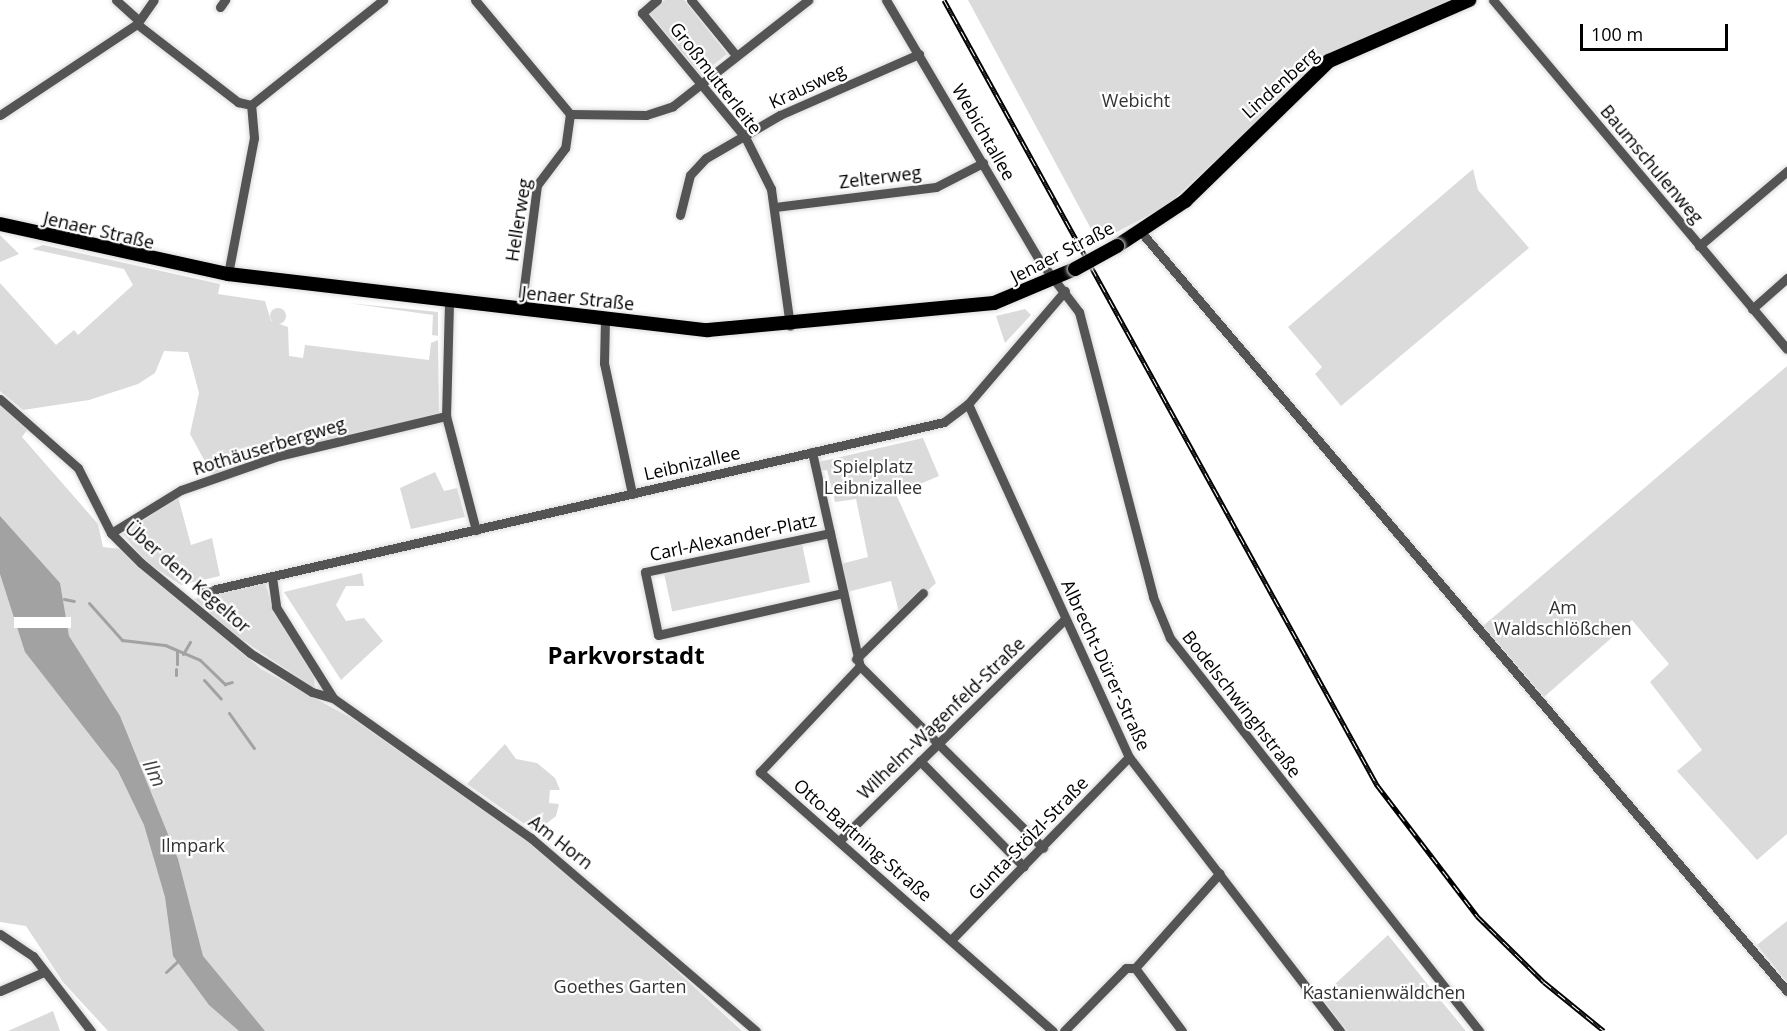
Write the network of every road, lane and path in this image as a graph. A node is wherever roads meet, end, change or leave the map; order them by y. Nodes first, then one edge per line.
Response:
1 (116, 0) edge
2 (154, 0) edge
3 (383, 0) edge
4 (475, 0) edge
5 (657, 0) edge
6 (691, 0) edge
7 (808, 0) edge
8 (886, 0) edge
9 (1469, 0) edge
10 (1493, 0) edge
11 (138, 22) junction
12 (735, 54) junction
13 (919, 54) junction
14 (701, 82) junction
15 (251, 105) junction
16 (570, 114) junction
17 (0, 115) edge
18 (745, 137) junction
19 (983, 164) junction
20 (1787, 171) edge
21 (775, 207) junction
22 (680, 215) dead end
23 (0, 224) edge
24 (1141, 232) junction
25 (1699, 246) junction
26 (228, 274) junction
27 (1787, 278) edge
28 (1053, 281) junction
29 (1065, 291) junction
30 (449, 303) junction
31 (1752, 309) junction
32 (521, 310) junction
33 (605, 319) junction
34 (790, 326) junction
35 (1787, 349) edge
36 (0, 399) edge
37 (968, 404) junction
38 (446, 416) junction
39 (812, 452) junction
40 (632, 494) junction
41 (476, 530) junction
42 (111, 533) junction
43 (830, 533) junction
44 (272, 577) junction
45 (203, 592) dead end
46 (843, 593) junction
47 (923, 593) dead end
48 (1065, 619) junction
49 (858, 663) junction
50 (333, 699) junction
51 (938, 744) junction
52 (1129, 758) junction
53 (920, 761) junction
54 (840, 840) junction
55 (1043, 848) junction
56 (1024, 867) junction
57 (1220, 873) junction
58 (0, 934) edge
59 (951, 940) junction
60 (1135, 968) junction
61 (44, 972) junction
62 (0, 991) edge
63 (1787, 991) edge
64 (85, 1029) edge
65 (756, 1031) edge
66 (1053, 1031) edge
67 (1064, 1031) edge
68 (1182, 1031) edge
69 (1340, 1031) edge
70 (1479, 1031) edge

1 - 11 street
2 - 11 street
3 - 15 street
4 - 16 street
5 - 14 street, Großmutterleite
6 - 12 street, Großmutterleite
7 - 12 street
8 - 13 street, Webichtallee
9 - 24 main road, Lindenberg
10 - 25 street, Baumschulenweg
11 - 15 street
11 - 17 street
12 - 14 street
13 - 18 street, Krausweg
13 - 19 street, Webichtallee
14 - 16 street
14 - 18 street, Großmutterleite
15 - 26 street
16 - 32 street, Hellerweg
18 - 21 street, Großmutterleite
18 - 22 street, Krausweg
19 - 21 street, Zelterweg
19 - 28 street, Webichtallee
20 - 25 street
21 - 34 street, Großmutterleite
23 - 26 main road, Jenaer Straße
24 - 28 main road, Jenaer Straße, bridge
24 - 63 street
25 - 31 street, Baumschulenweg
26 - 30 main road, Jenaer Straße
27 - 31 street
28 - 29 street, Bodelschwinghstraße
28 - 34 main road, Jenaer Straße
29 - 37 street, Leibnizallee
29 - 70 street, Bodelschwinghstraße
30 - 32 main road, Jenaer Straße
30 - 38 street
31 - 35 street, Baumschulenweg
32 - 33 main road, Jenaer Straße
33 - 34 main road, Jenaer Straße
33 - 40 street
36 - 42 street, Über dem Kegeltor
37 - 39 street, Leibnizallee
37 - 48 street, Albrecht-Dürer-Straße
38 - 41 street
38 - 42 street, Rothäuserbergweg
39 - 40 street, Leibnizallee
39 - 43 street
40 - 41 street, Leibnizallee
41 - 44 street, Leibnizallee
42 - 50 street, Über dem Kegeltor
43 - 46 street
43 - 46 street, Carl-Alexander-Platz
44 - 45 street, Leibnizallee
44 - 50 street
46 - 49 street
47 - 49 street
48 - 51 street, Wilhelm-Wagenfeld-Straße
48 - 52 street, Albrecht-Dürer-Straße
49 - 51 street
49 - 54 street, Otto-Bartning-Straße
50 - 65 street, Am Horn
51 - 53 street, Wilhelm-Wagenfeld-Straße
51 - 55 street
52 - 55 street, Gunta-Stölzl-Straße
52 - 57 street, Albrecht-Dürer-Straße
53 - 54 street, Wilhelm-Wagenfeld-Straße
53 - 56 street
54 - 59 street, Otto-Bartning-Straße
55 - 56 street, Gunta-Stölzl-Straße
56 - 59 street, Gunta-Stölzl-Straße
57 - 60 street
57 - 69 street, Albrecht-Dürer-Straße
58 - 61 street
59 - 66 street, Otto-Bartning-Straße
60 - 67 street
60 - 68 street
61 - 62 street
61 - 64 street

